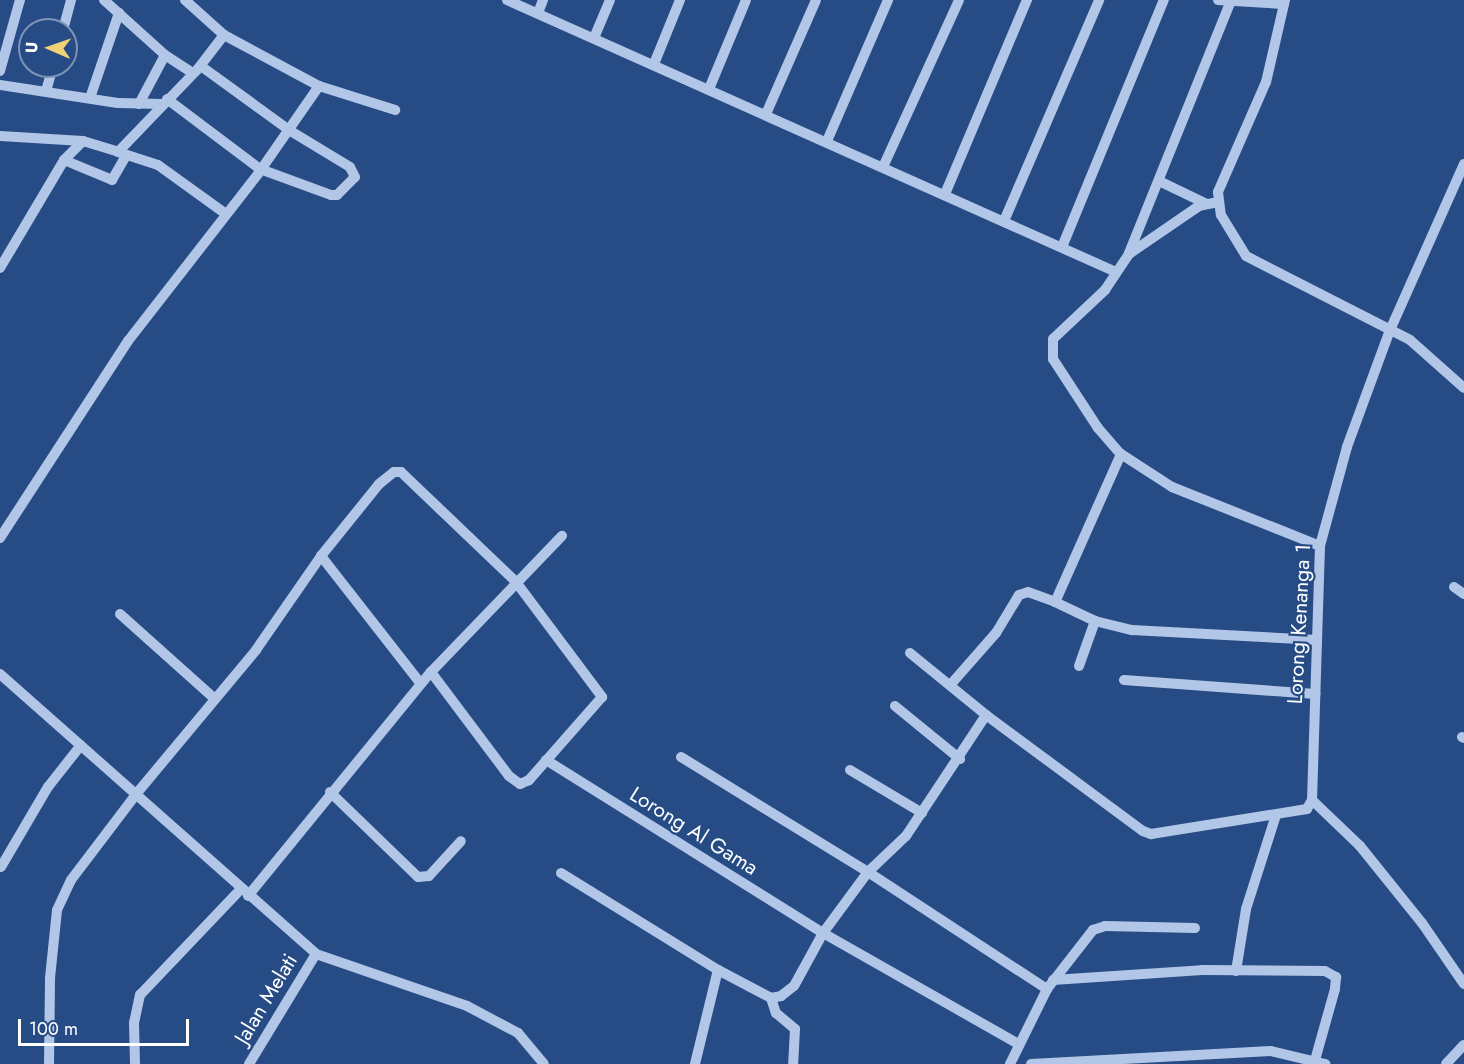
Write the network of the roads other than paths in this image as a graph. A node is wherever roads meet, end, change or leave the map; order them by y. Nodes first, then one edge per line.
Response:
1 (20, 0) edge
2 (71, 0) edge
3 (104, 0) edge
4 (185, 0) edge
5 (507, 0) edge
6 (543, 0) edge
7 (610, 0) edge
8 (680, 0) edge
9 (746, 0) edge
10 (816, 0) edge
11 (888, 0) edge
12 (959, 0) edge
13 (1026, 0) edge
14 (1099, 0) edge
15 (1164, 0) edge
16 (1218, 0) edge
17 (1232, 1) edge
18 (1285, 2) edge
19 (119, 13) junction
20 (538, 14) junction
21 (66, 18) edge
22 (224, 35) junction
23 (594, 38) junction
24 (165, 55) junction
25 (654, 64) junction
26 (197, 70) junction
27 (0, 71) edge
28 (50, 78) edge
29 (0, 85) edge
30 (319, 86) junction
31 (710, 89) junction
32 (46, 91) junction
33 (90, 98) junction
34 (164, 101) junction
35 (139, 104) junction
36 (395, 110) dead end
37 (766, 114) junction
38 (289, 130) junction
39 (0, 136) edge
40 (83, 141) junction
41 (826, 141) junction
42 (122, 154) junction
43 (64, 160) junction
44 (1464, 164) edge
45 (883, 167) junction
46 (260, 169) junction
47 (1159, 181) junction
48 (945, 194) junction
49 (1213, 203) junction
50 (226, 214) junction
51 (1004, 221) junction
52 (1062, 247) junction
53 (1129, 254) junction
54 (0, 267) edge
55 (1116, 272) junction
56 (1390, 330) junction
57 (1464, 388) edge
58 (1121, 454) junction
59 (562, 536) dead end
60 (0, 538) edge
61 (1320, 546) junction
62 (321, 556) junction
63 (516, 582) junction
64 (1454, 587) dead end
65 (1464, 594) edge
66 (1055, 602) junction
67 (120, 614) dead end
68 (1095, 621) junction
69 (1314, 640) junction
70 (910, 653) dead end
71 (1079, 666) dead end
72 (432, 672) junction
73 (0, 674) edge
74 (1124, 680) dead end
75 (952, 683) junction
76 (422, 684) junction
77 (1315, 694) junction
78 (215, 699) junction
79 (895, 706) dead end
80 (986, 715) junction
81 (81, 745) junction
82 (681, 757) dead end
83 (960, 759) junction
84 (546, 760) junction
85 (850, 770) dead end
86 (330, 792) junction
87 (137, 793) junction
88 (1312, 800) junction
89 (922, 813) junction
90 (1276, 815) junction
91 (461, 841) dead end
92 (1, 867) edge
93 (868, 872) junction
94 (561, 873) dead end
95 (244, 892) junction
96 (1195, 928) dead end
97 (823, 933) junction
98 (316, 954) junction
99 (718, 970) junction
100 (1236, 971) junction
101 (1464, 984) edge
102 (1050, 985) junction
103 (771, 998) junction
104 (1018, 1044) junction
105 (1464, 1045) edge
106 (1320, 1062) edge
107 (48, 1064) edge
108 (135, 1064) edge
109 (249, 1064) edge
110 (544, 1064) edge
111 (694, 1064) edge
112 (793, 1064) edge
113 (1010, 1064) edge
114 (1031, 1064) edge
115 (1446, 1064) edge

1 - 27 street
2 - 21 street
3 - 19 street
4 - 22 street
5 - 20 street
6 - 20 street
7 - 23 street
8 - 25 street
9 - 31 street
10 - 37 street
11 - 41 street
12 - 45 street
13 - 48 street
14 - 51 street
15 - 52 street
16 - 17 street
17 - 18 street
17 - 47 street
18 - 49 street
19 - 24 street
19 - 33 street
20 - 23 street
22 - 26 street
22 - 30 street
23 - 25 street
24 - 26 street
24 - 35 street
25 - 31 street
26 - 34 street
26 - 38 street
28 - 32 street
29 - 32 street
30 - 36 street
30 - 38 street
31 - 37 street
32 - 33 street
33 - 35 street
34 - 35 street
34 - 42 street
34 - 46 street
37 - 41 street
38 - 46 street
38 - 46 street
39 - 40 street
40 - 42 street
40 - 43 street
41 - 45 street
42 - 43 street
42 - 50 street
43 - 54 street
44 - 56 street, Lorong Kenanga 1
45 - 48 street
46 - 50 street
47 - 49 street
47 - 53 street
48 - 51 street
49 - 53 street
49 - 56 street
50 - 60 street
51 - 52 street
52 - 55 street
53 - 55 street
55 - 58 street
56 - 57 street
56 - 61 street, Lorong Kenanga 1
58 - 61 street
58 - 66 street
59 - 63 street
61 - 69 street, Lorong Kenanga 1
62 - 63 street
62 - 76 street
62 - 78 street
63 - 72 street
63 - 84 street
64 - 65 street
66 - 68 street
66 - 75 street
67 - 78 street
68 - 69 street
68 - 71 street
69 - 77 street, Lorong Kenanga 1
70 - 75 street
72 - 76 street
72 - 84 street
73 - 81 street
74 - 77 street
75 - 80 street
76 - 86 street
77 - 88 street, Lorong Kenanga 1
78 - 87 street
79 - 83 street
80 - 83 street
80 - 90 street
81 - 87 street
81 - 92 street
82 - 93 street
83 - 89 street
84 - 97 street, Lorong Al Gama
85 - 89 street
86 - 91 street
86 - 95 street
87 - 95 street
87 - 107 street
88 - 90 street
88 - 101 street
89 - 93 street
90 - 100 street
93 - 97 street
93 - 102 street
94 - 99 street
95 - 98 street
95 - 108 street
96 - 102 street
97 - 103 street
97 - 104 street, Lorong Al Gama
98 - 109 street, Jalan Melati
98 - 110 street
99 - 103 street
99 - 111 street
100 - 102 street
100 - 106 street
102 - 104 street
103 - 112 street
104 - 113 street
105 - 115 street
106 - 114 street

